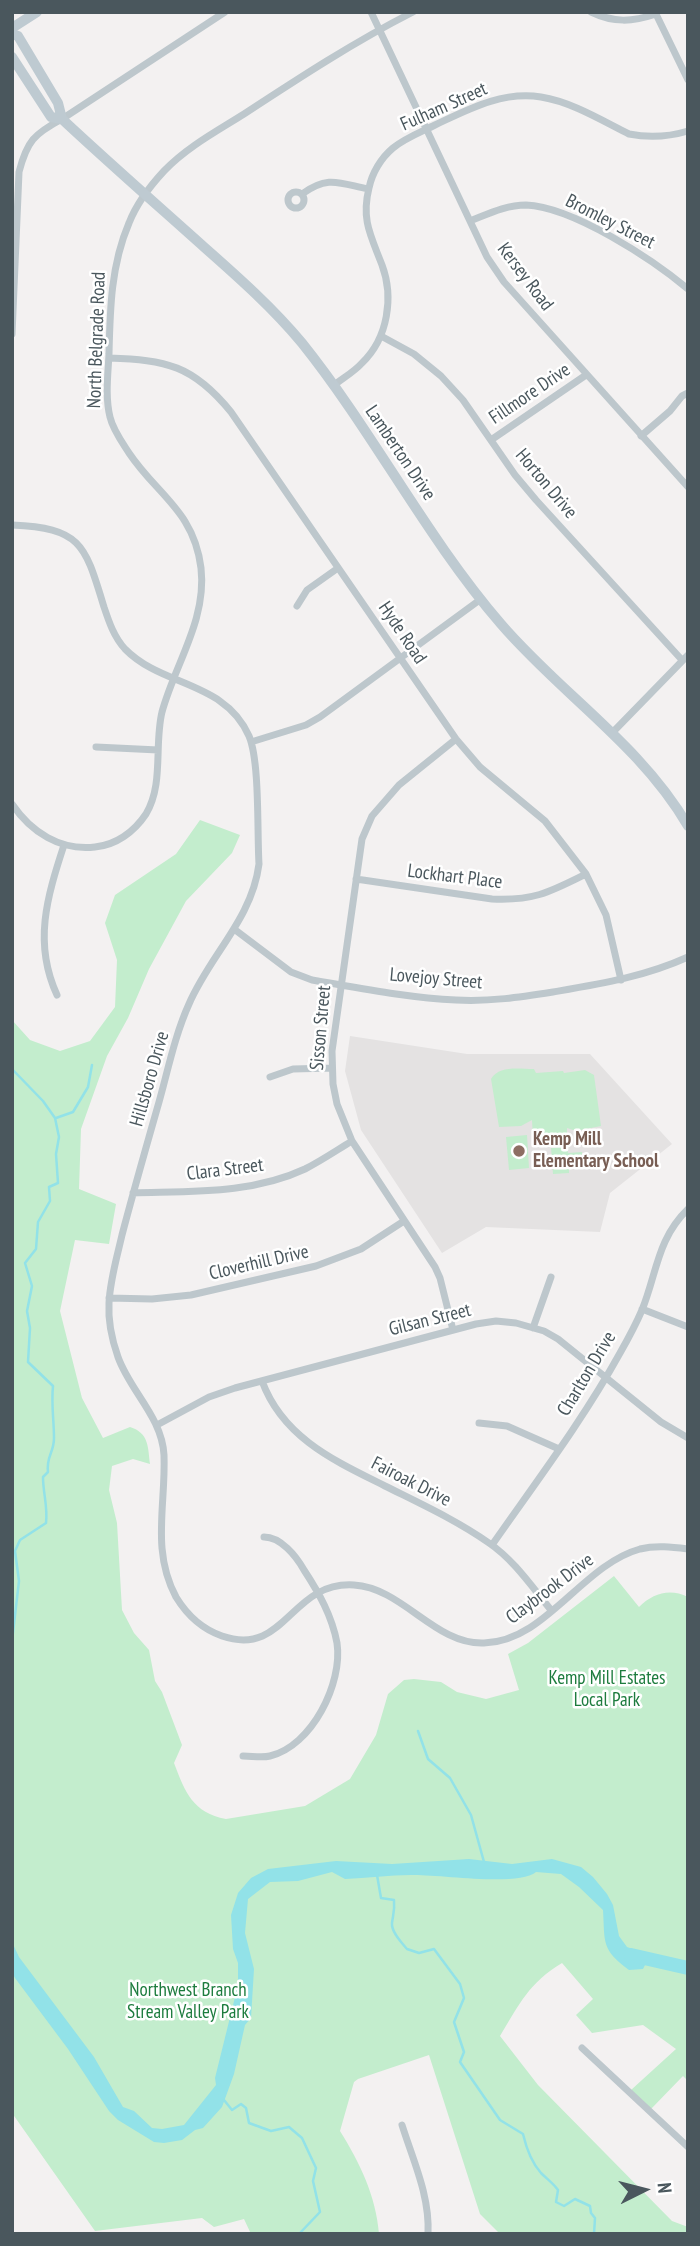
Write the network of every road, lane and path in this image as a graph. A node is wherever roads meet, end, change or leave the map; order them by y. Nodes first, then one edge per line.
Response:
1 (37, 12) edge
2 (225, 12) edge
3 (371, 12) edge
4 (413, 12) edge
5 (591, 12) edge
6 (656, 13) edge
7 (12, 28) edge
8 (380, 29) junction
9 (12, 34) edge
10 (12, 57) edge
11 (688, 80) edge
12 (62, 119) junction
13 (426, 129) junction
14 (688, 131) edge
15 (16, 172) edge
16 (368, 189) junction
17 (146, 194) junction
18 (302, 194) dead end
19 (470, 222) junction
20 (688, 289) edge
21 (12, 334) edge
22 (381, 336) junction
23 (108, 358) junction
24 (586, 375) junction
25 (333, 386) junction
26 (688, 393) edge
27 (642, 436) junction
28 (491, 440) junction
29 (688, 487) edge
30 (12, 525) edge
31 (338, 568) junction
32 (481, 599) junction
33 (297, 606) dead end
34 (399, 657) junction
35 (685, 657) edge
36 (174, 678) junction
37 (613, 732) junction
38 (456, 739) junction
39 (251, 742) junction
40 (96, 747) dead end
41 (158, 750) junction
42 (12, 804) edge
43 (688, 826) edge
44 (64, 845) junction
45 (586, 874) junction
46 (356, 879) junction
47 (234, 929) junction
48 (688, 957) edge
49 (621, 980) junction
50 (341, 985) junction
51 (57, 995) dead end
52 (332, 1068) junction
53 (270, 1077) dead end
54 (352, 1141) junction
55 (133, 1193) junction
56 (688, 1209) edge
57 (404, 1221) junction
58 (551, 1277) dead end
59 (109, 1298) junction
60 (642, 1309) junction
61 (688, 1327) edge
62 (533, 1328) junction
63 (453, 1330) junction
64 (605, 1378) junction
65 (262, 1381) junction
66 (479, 1423) dead end
67 (157, 1426) junction
68 (688, 1438) edge
69 (559, 1449) junction
70 (264, 1537) dead end
71 (492, 1545) junction
72 (688, 1549) edge
73 (318, 1592) junction
74 (551, 1610) junction
75 (243, 1756) dead end
76 (582, 2048) dead end
77 (402, 2125) dead end
78 (688, 2147) edge
79 (428, 2234) edge

1 - 7 street
2 - 12 street
3 - 8 street, Kersey Road
4 - 8 street, North Belgrade Road
5 - 6 street
6 - 11 street
8 - 13 street, Kersey Road
8 - 17 street, North Belgrade Road
9 - 12 street, Lamberton Drive
10 - 12 street, Lamberton Drive
12 - 15 street
12 - 17 street, Lamberton Drive
13 - 14 street, Fulham Street
13 - 16 street, Fulham Street
13 - 19 street, Kersey Road
15 - 21 street
16 - 18 street
16 - 22 street, Fulham Street
17 - 23 street, North Belgrade Road
17 - 25 street, Lamberton Drive
19 - 20 street, Bromley Street
19 - 24 street, Kersey Road
22 - 25 street, Fulham Street
22 - 28 street, Horton Drive
23 - 31 street, Hyde Road
23 - 36 street, North Belgrade Road
24 - 27 street, Kersey Road
24 - 28 street, Fillmore Drive
25 - 32 street, Lamberton Drive
26 - 27 street
27 - 29 street, Kersey Road
28 - 35 street, Horton Drive
30 - 36 street, Hillsboro Drive
31 - 33 street
31 - 34 street, Hyde Road
32 - 34 street
32 - 37 street, Lamberton Drive
34 - 38 street, Hyde Road
34 - 39 street
35 - 37 street
36 - 39 street, Hillsboro Drive
36 - 41 street, North Belgrade Road
37 - 43 street, Lamberton Drive
38 - 45 street, Hyde Road
38 - 46 street, Sisson Street
39 - 47 street, Hillsboro Drive
40 - 41 street
41 - 44 street, North Belgrade Road
42 - 44 street
44 - 51 street
45 - 46 street, Lockhart Place
45 - 49 street, Hyde Road
46 - 50 street, Sisson Street
47 - 50 street, Lovejoy Street
47 - 55 street, Hillsboro Drive
48 - 49 street, Lovejoy Street
49 - 50 street, Lovejoy Street
50 - 52 street, Sisson Street
52 - 53 street
52 - 54 street, Sisson Street
54 - 55 street, Clara Street
54 - 57 street, Sisson Street
55 - 59 street, Hillsboro Drive
56 - 60 street, Charlton Drive
57 - 59 street, Cloverhill Drive
57 - 63 street, Sisson Street
58 - 62 street
59 - 67 street, Hillsboro Drive
60 - 61 street
60 - 64 street, Charlton Drive
62 - 63 street, Gilsan Street
62 - 64 street, Gilsan Street
63 - 65 street, Gilsan Street
64 - 68 street, Gilsan Street
64 - 69 street, Charlton Drive
65 - 67 street, Gilsan Street
65 - 71 street, Fairoak Drive
66 - 69 street
67 - 73 street, Hillsboro Drive
69 - 71 street, Charlton Drive
70 - 73 street
71 - 74 street, Fairoak Drive
72 - 74 street, Claybrook Drive
73 - 74 street, Claybrook Drive
73 - 75 street
76 - 78 street
77 - 79 street

